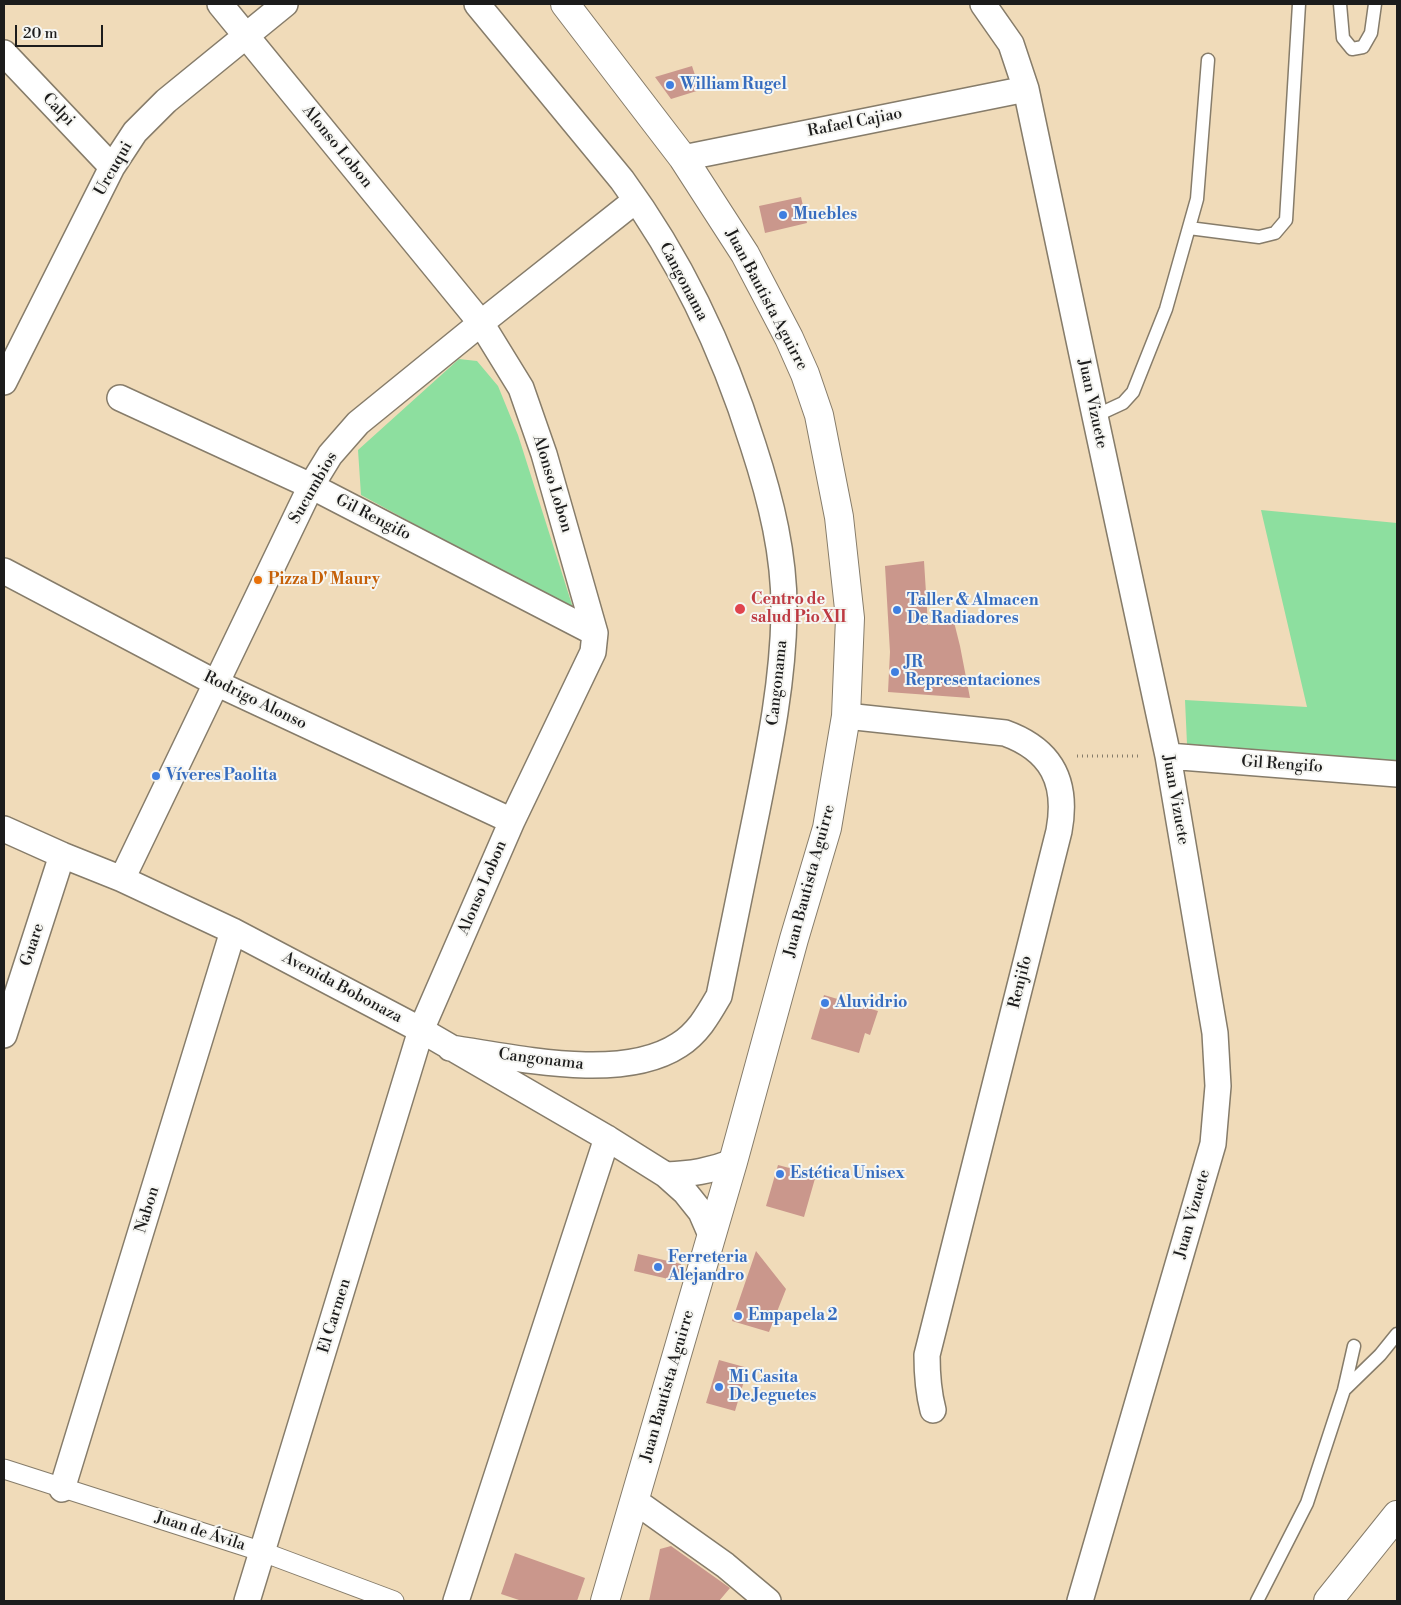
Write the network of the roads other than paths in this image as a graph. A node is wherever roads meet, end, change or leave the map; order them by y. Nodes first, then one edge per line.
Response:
1 (220, 4) edge
2 (285, 4) edge
3 (477, 4) edge
4 (564, 4) edge
5 (983, 4) edge
6 (1299, 4) edge
7 (1340, 4) edge
8 (1374, 4) edge
9 (246, 36) junction
10 (4, 53) edge
11 (1208, 60) dead end
12 (1026, 89) junction
13 (683, 158) junction
14 (112, 167) junction
15 (636, 200) junction
16 (1189, 228) junction
17 (480, 323) junction
18 (4, 382) edge
19 (120, 398) dead end
20 (1094, 416) junction
21 (311, 486) junction
22 (4, 570) edge
23 (596, 633) junction
24 (216, 683) junction
25 (846, 716) junction
26 (1168, 756) junction
27 (1397, 774) edge
28 (512, 822) junction
29 (4, 828) edge
30 (62, 855) junction
31 (122, 879) junction
32 (233, 931) junction
33 (421, 1030) junction
34 (4, 1035) edge
35 (450, 1048) junction
36 (607, 1138) junction
37 (733, 1162) junction
38 (666, 1175) junction
39 (711, 1235) junction
40 (1397, 1334) edge
41 (1354, 1346) dead end
42 (1344, 1390) junction
43 (933, 1410) dead end
44 (4, 1469) edge
45 (62, 1489) junction
46 (635, 1501) junction
47 (1397, 1515) edge
48 (263, 1552) junction
49 (247, 1601) edge
50 (394, 1601) edge
51 (456, 1601) edge
52 (605, 1601) edge
53 (768, 1601) edge
54 (1080, 1601) edge
55 (1257, 1601) edge
56 (1328, 1601) edge

1 - 9 street, Alonso Lobon
2 - 9 street, Urcuqui
3 - 15 street, Cangonama
4 - 13 main road, Juan Bautista Aguirre
5 - 12 street, Juan Vizuete
6 - 16 lane
7 - 8 lane
9 - 14 street, Urcuqui
9 - 17 street, Alonso Lobon
10 - 14 street, Calpi
11 - 16 lane
12 - 13 street, Rafael Cajiao
12 - 20 street, Juan Vizuete
13 - 25 main road, Juan Bautista Aguirre
14 - 18 street, Urcuqui
15 - 17 street, Sucumbios
15 - 35 street, Cangonama
16 - 20 lane
17 - 21 street, Sucumbios
17 - 23 street, Alonso Lobon
19 - 21 street, Gil Rengifo
20 - 26 street, Juan Vizuete
21 - 23 street, Gil Rengifo
21 - 24 street, Sucumbios
22 - 24 street, Rodrigo Alonso
23 - 28 street, Alonso Lobon
24 - 28 street, Rodrigo Alonso
24 - 31 street, Sucumbios
25 - 37 main road, Juan Bautista Aguirre
25 - 43 street, Renjifo
26 - 27 street, Gil Rengifo
26 - 54 street, Juan Vizuete
28 - 33 street, Alonso Lobon
29 - 30 street, Avenida Bobonaza
30 - 31 street, Avenida Bobonaza
30 - 34 street, Guare
31 - 32 street, Avenida Bobonaza
32 - 33 street, Avenida Bobonaza
32 - 45 street, Nabon
33 - 35 street, Avenida Bobonaza
33 - 48 street, El Carmen
35 - 36 street, Avenida Bobonaza
36 - 38 street, Avenida Bobonaza
36 - 51 street
37 - 38 street
37 - 39 main road, Juan Bautista Aguirre
38 - 39 street, Avenida Bobonaza
39 - 46 main road, Juan Bautista Aguirre
40 - 42 lane
41 - 42 lane
42 - 55 lane
44 - 45 street, Juan de Ávila
45 - 48 street, Juan de Ávila
46 - 52 main road, Juan Bautista Aguirre
46 - 53 street
47 - 56 main road
48 - 49 street, El Carmen
48 - 50 street, Juan de Ávila

